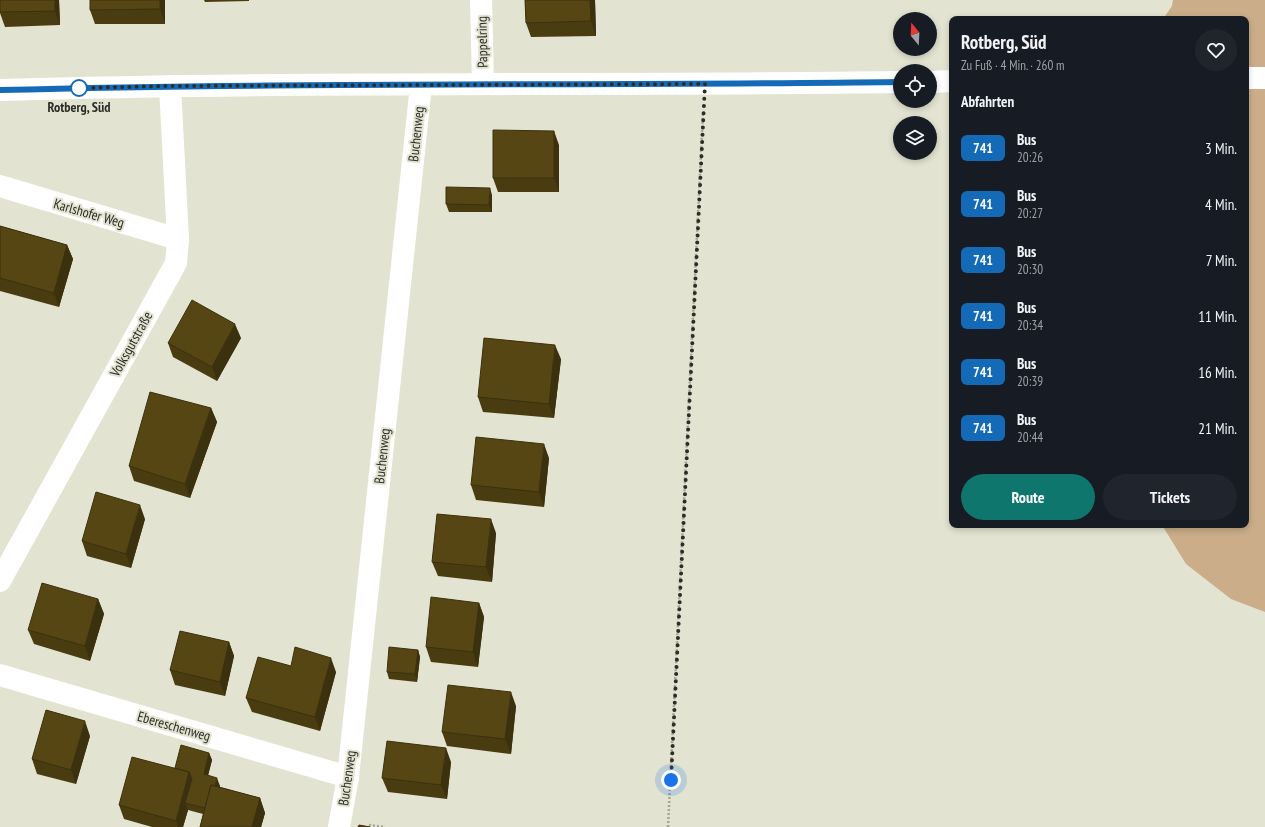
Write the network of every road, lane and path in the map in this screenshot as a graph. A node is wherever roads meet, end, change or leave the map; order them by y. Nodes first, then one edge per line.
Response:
1 (481, 0) edge
2 (1249, 78) edge
3 (1265, 78) edge
4 (949, 81) edge
5 (893, 82) edge
6 (937, 82) edge
7 (483, 84) junction
8 (705, 84) junction
9 (421, 85) junction
10 (170, 86) junction
11 (0, 90) edge
12 (0, 186) edge
13 (178, 239) junction
14 (0, 581) edge
15 (0, 674) edge
16 (348, 777) junction
17 (339, 827) edge
18 (668, 827) edge

1 - 7 street, Pappelring
2 - 3 street
4 - 6 street
5 - 8 street
7 - 8 street
7 - 9 street
8 - 18 path
9 - 10 street
9 - 16 street, Buchenweg
10 - 11 street
10 - 13 street, Volksgutstraße
12 - 13 street, Karlshofer Weg
13 - 14 street, Volksgutstraße
15 - 16 street, Ebereschenweg
16 - 17 street, Buchenweg

